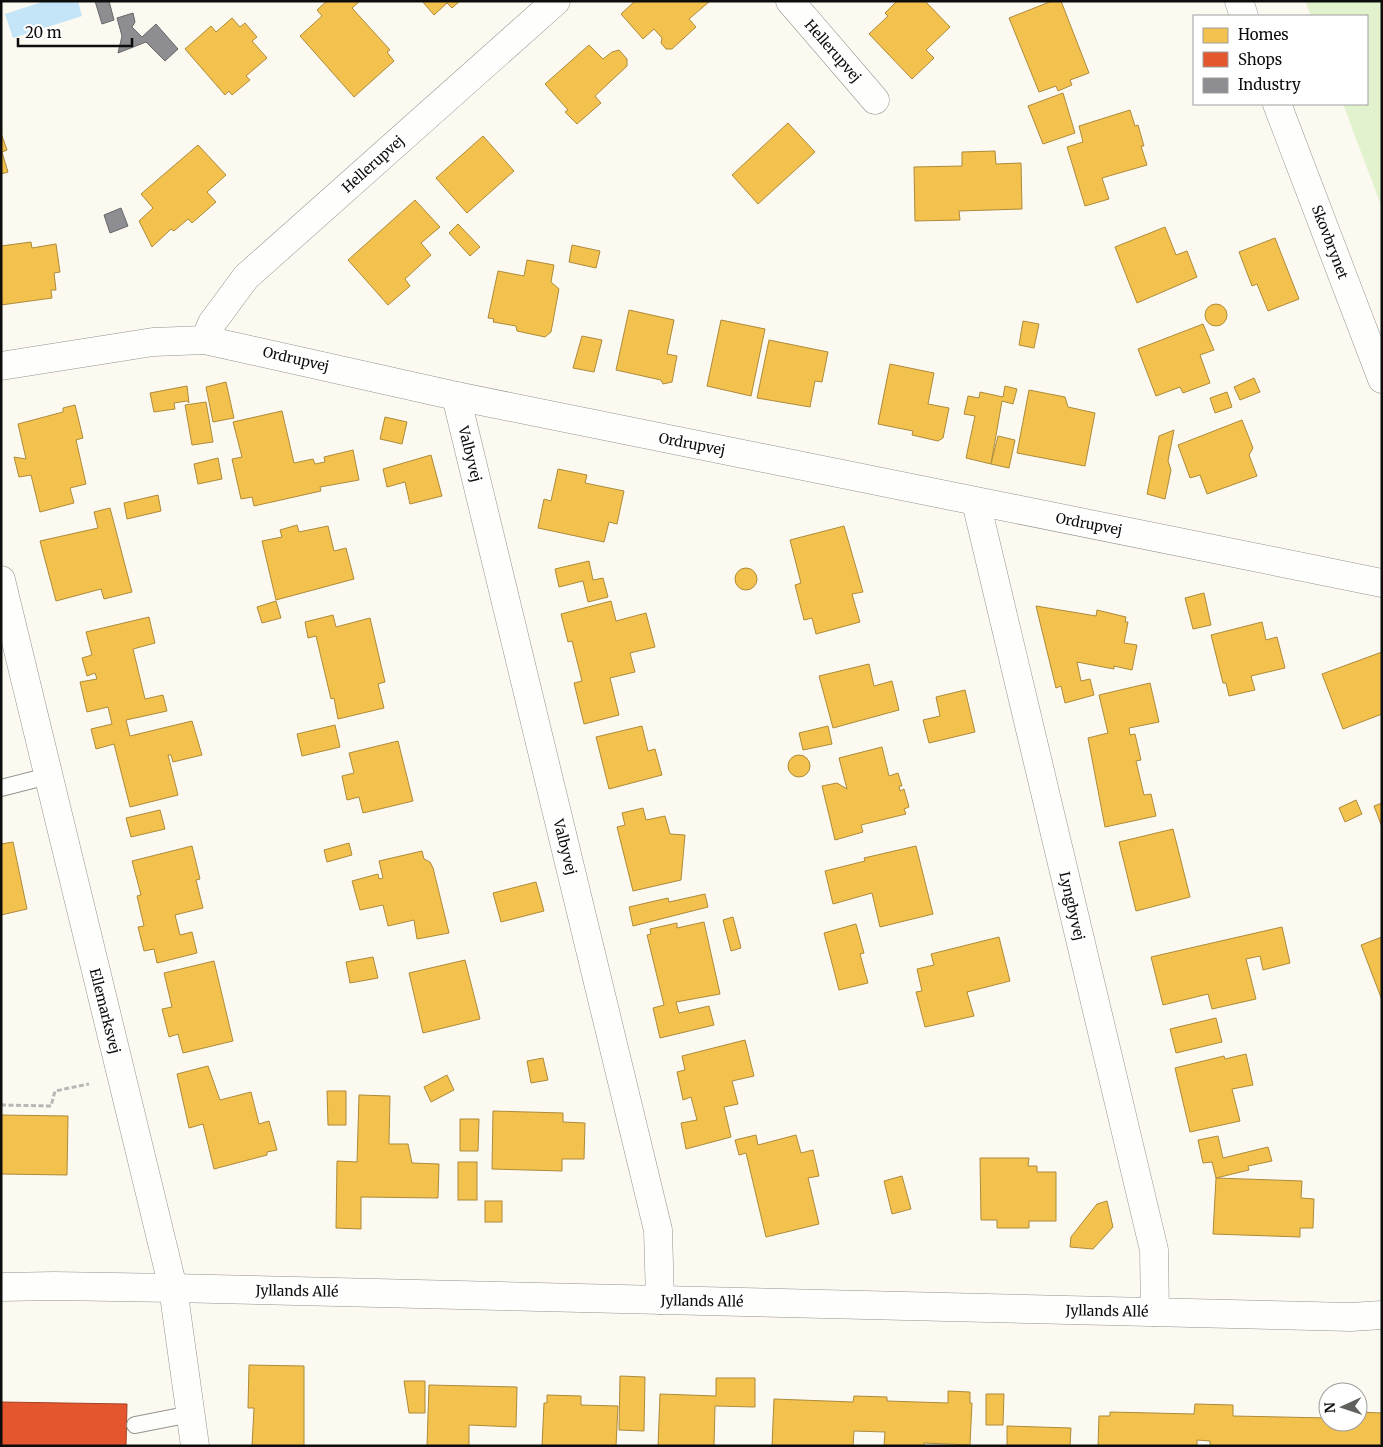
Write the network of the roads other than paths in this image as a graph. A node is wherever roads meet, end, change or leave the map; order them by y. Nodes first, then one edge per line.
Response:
1 (556, 1) edge
2 (790, 1) edge
3 (1239, 1) edge
4 (1244, 15) edge
5 (875, 100) dead end
6 (1277, 105) edge
7 (205, 340) junction
8 (1, 366) edge
9 (1382, 379) edge
10 (456, 396) junction
11 (976, 502) junction
12 (1, 580) edge
13 (1382, 584) edge
14 (48, 776) junction
15 (1, 788) edge
16 (1, 1281) edge
17 (54, 1286) junction
18 (1, 1287) edge
19 (173, 1288) junction
20 (660, 1300) junction
21 (1155, 1312) junction
22 (1382, 1315) edge
23 (1351, 1317) junction
24 (1382, 1322) edge
25 (190, 1414) junction
26 (136, 1425) dead end
27 (195, 1446) edge

1 - 7 street, Hellerupvej
2 - 5 street, Hellerupvej
3 - 4 street
6 - 9 street, Skovbrynet
7 - 8 street, Ordrupvej
7 - 10 street, Ordrupvej
10 - 11 street, Ordrupvej
10 - 20 street, Valbyvej
11 - 13 street, Ordrupvej
11 - 21 street, Lyngbyvej
12 - 14 street, Ellemarksvej
14 - 15 lane
14 - 19 street, Ellemarksvej
16 - 17 street, Jyllands Allé
17 - 18 street, Jyllands Allé
17 - 19 street, Jyllands Allé
19 - 20 street, Jyllands Allé
19 - 25 street, Ellemarksvej
20 - 21 street, Jyllands Allé
21 - 23 street, Jyllands Allé
22 - 23 street, Jyllands Allé
23 - 24 street, Jyllands Allé
25 - 26 lane
25 - 27 street, Ellemarksvej

